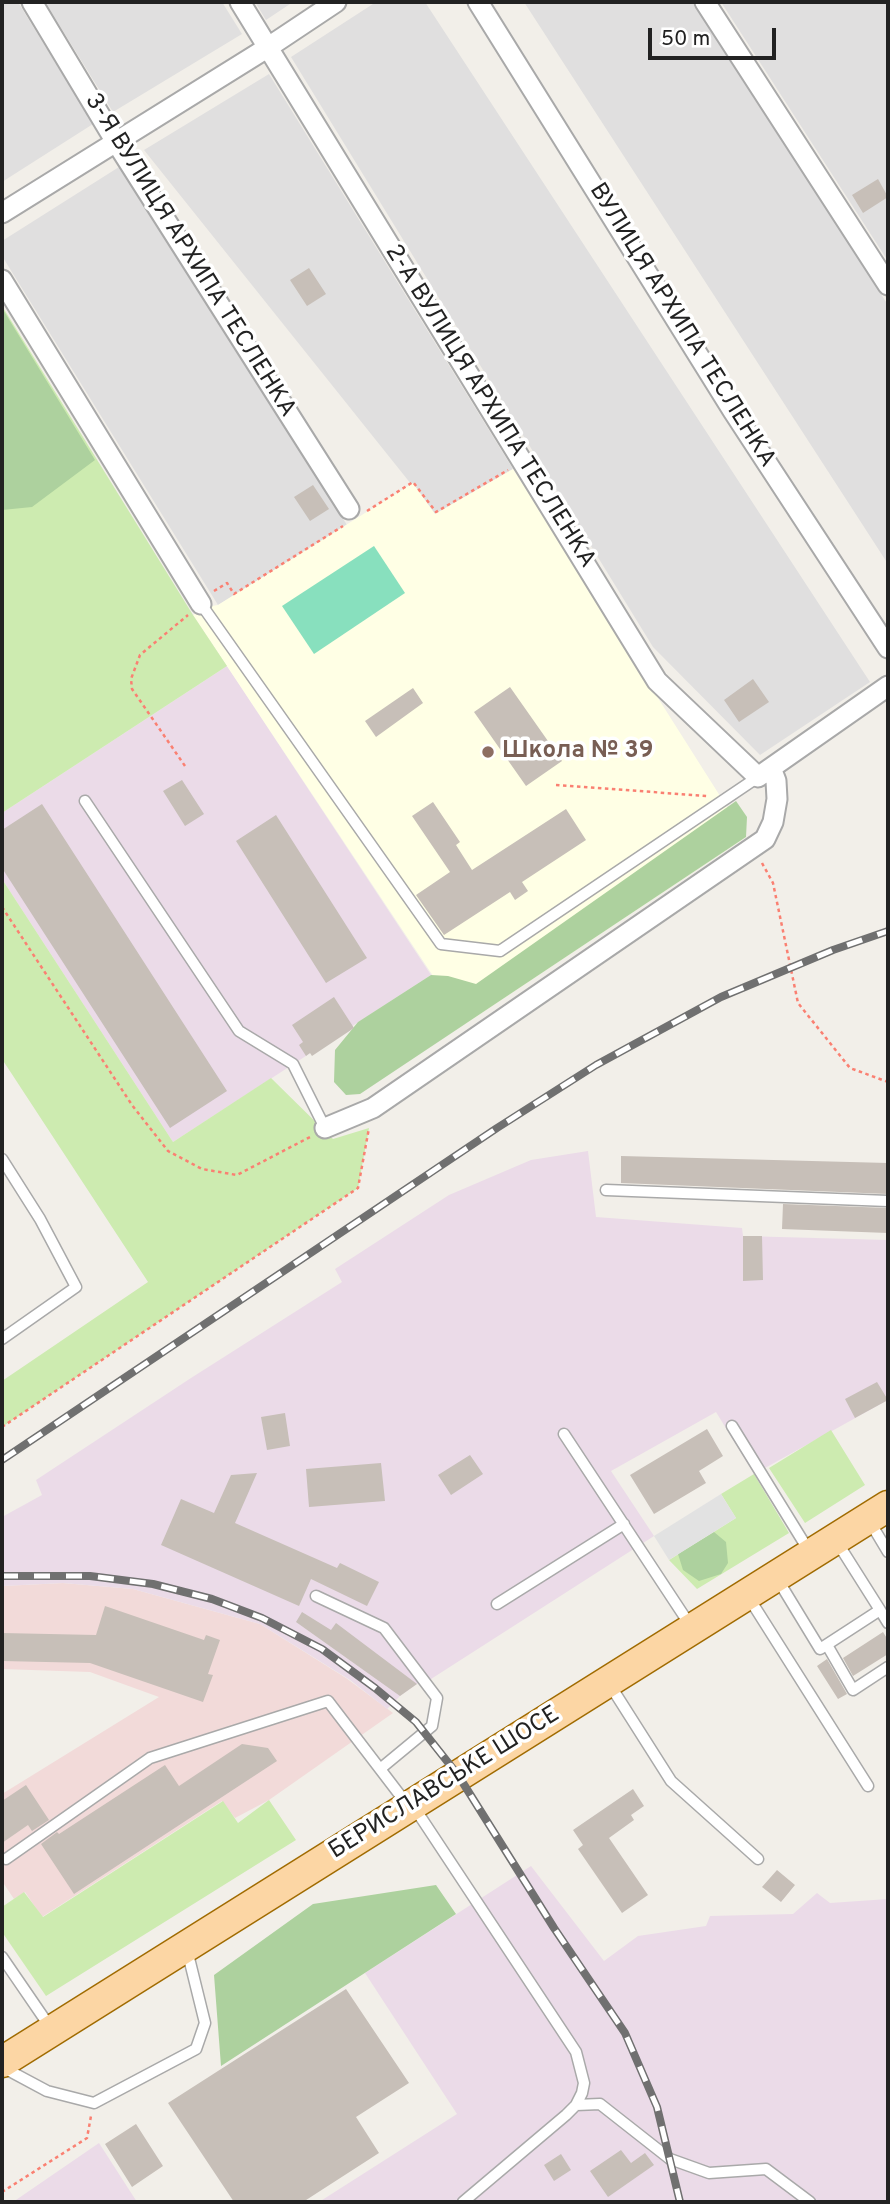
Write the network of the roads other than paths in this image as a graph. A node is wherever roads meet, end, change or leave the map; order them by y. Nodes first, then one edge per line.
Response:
1 (32, 2) edge
2 (240, 2) edge
3 (335, 2) edge
4 (478, 2) edge
5 (705, 2) edge
6 (267, 48) junction
7 (116, 142) junction
8 (2, 213) edge
9 (2, 280) edge
10 (888, 285) edge
11 (351, 517) road end
12 (201, 604) joint
13 (888, 648) edge
14 (888, 687) edge
15 (764, 773) junction
16 (85, 802) dead end
17 (325, 1128) joint
18 (2, 1159) edge
19 (606, 1190) dead end
20 (888, 1201) edge
21 (2, 1339) edge
22 (732, 1426) dead end
23 (564, 1434) dead end
24 (878, 1513) edge
25 (624, 1524) junction
26 (823, 1547) junction
27 (888, 1552) edge
28 (776, 1576) junction
29 (746, 1595) junction
30 (316, 1596) dead end
31 (497, 1604) dead end
32 (880, 1610) junction
33 (888, 1623) edge
34 (693, 1629) junction
35 (827, 1645) junction
36 (888, 1667) edge
37 (608, 1682) junction
38 (380, 1769) junction
39 (868, 1786) dead end
40 (410, 1805) junction
41 (6, 1859) dead end
42 (758, 1859) dead end
43 (186, 1947) junction
44 (2, 1957) edge
45 (52, 2031) junction
46 (2, 2064) edge
47 (576, 2105) junction
48 (463, 2202) edge
49 (810, 2202) edge

1 - 7 street, 3-Я ВУЛИЦЯ АРХИПА ТЕСЛЕНКА
2 - 6 street, 2-А ВУЛИЦЯ АРХИПА ТЕСЛЕНКА
3 - 6 street
4 - 13 street, ВУЛИЦЯ АРХИПА ТЕСЛЕНКА
5 - 10 street
6 - 7 street
6 - 15 street, 2-А ВУЛИЦЯ АРХИПА ТЕСЛЕНКА
7 - 8 street
7 - 11 street, 3-Я ВУЛИЦЯ АРХИПА ТЕСЛЕНКА
9 - 12 street
12 - 15 lane
14 - 15 street
15 - 17 street
16 - 17 lane
18 - 21 lane
19 - 20 lane
22 - 26 lane
23 - 25 lane
24 - 26 main road, БЕРИСЛАВСЬКЕ ШОСЕ
24 - 27 lane
25 - 31 lane
25 - 34 lane
26 - 28 main road, БЕРИСЛАВСЬКЕ ШОСЕ
26 - 32 lane
28 - 29 main road, БЕРИСЛАВСЬКЕ ШОСЕ
28 - 35 lane
29 - 34 main road, БЕРИСЛАВСЬКЕ ШОСЕ
29 - 39 lane
30 - 38 lane
32 - 33 lane
32 - 35 lane
34 - 37 main road, БЕРИСЛАВСЬКЕ ШОСЕ
35 - 36 lane
37 - 40 main road, БЕРИСЛАВСЬКЕ ШОСЕ
37 - 42 lane
38 - 40 lane
38 - 41 lane
40 - 43 main road, БЕРИСЛАВСЬКЕ ШОСЕ
40 - 47 lane
43 - 45 main road, БЕРИСЛАВСЬКЕ ШОСЕ
43 - 46 lane
44 - 45 lane
45 - 46 main road, БЕРИСЛАВСЬКЕ ШОСЕ
47 - 48 lane
47 - 49 lane

